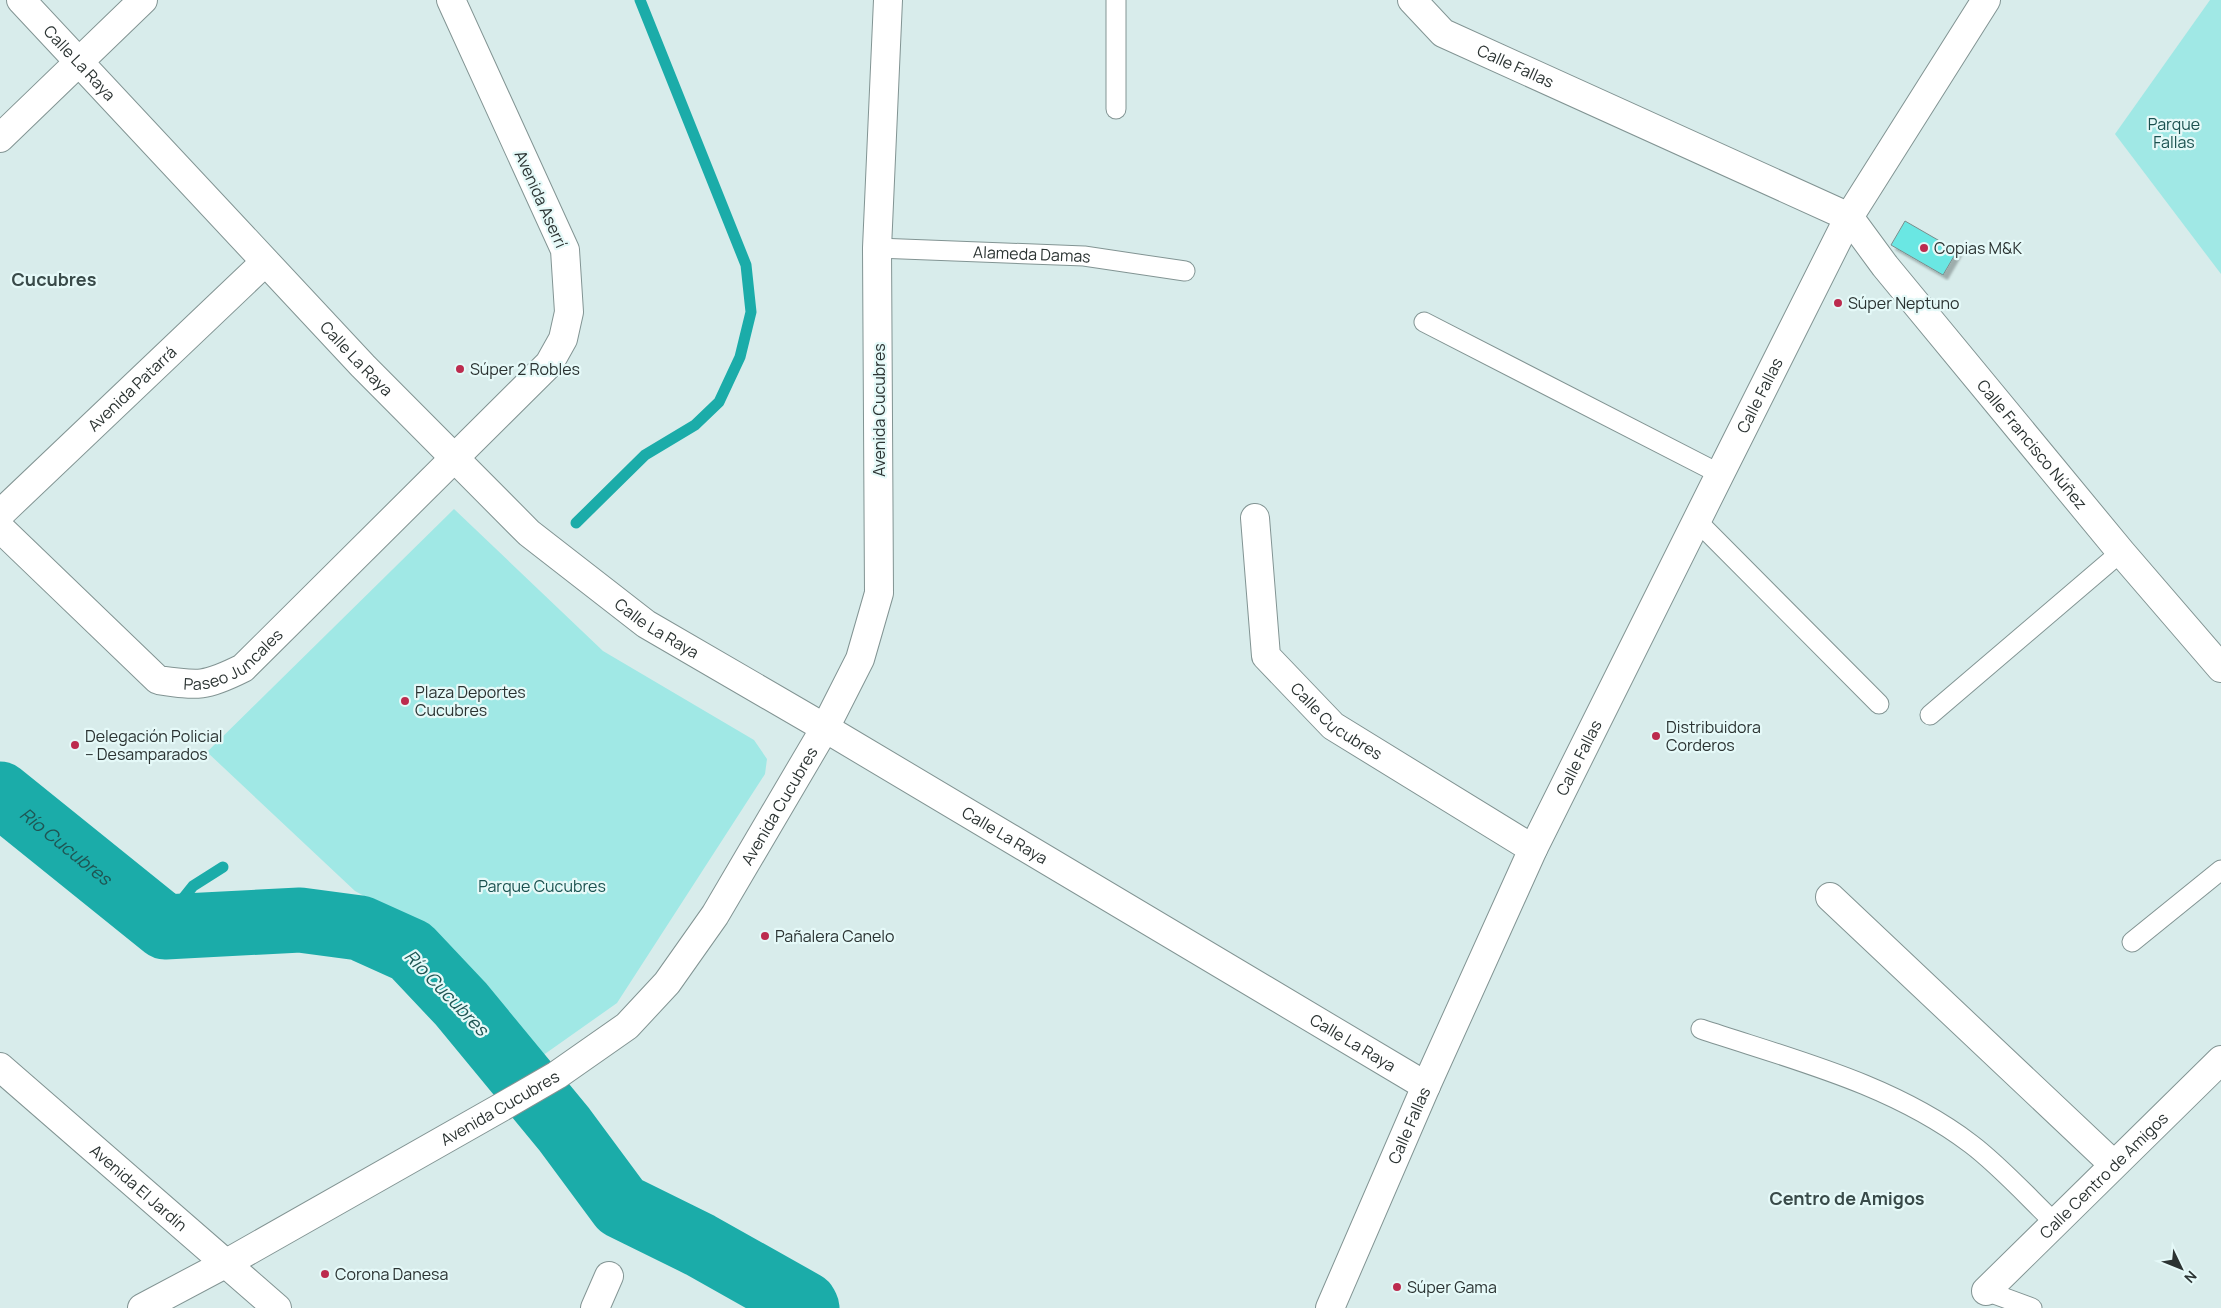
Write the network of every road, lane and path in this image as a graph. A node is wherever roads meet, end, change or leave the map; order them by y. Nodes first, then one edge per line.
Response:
1 (21, 0) edge
2 (143, 0) edge
3 (450, 0) edge
4 (888, 0) edge
5 (1116, 0) edge
6 (1412, 0) edge
7 (1986, 0) edge
8 (80, 61) junction
9 (1116, 109) dead end
10 (0, 138) edge
11 (1848, 217) junction
12 (877, 248) junction
13 (266, 262) junction
14 (1185, 271) dead end
15 (1424, 322) dead end
16 (454, 458) junction
17 (1720, 474) junction
18 (0, 514) edge
19 (1255, 518) dead end
20 (1697, 521) junction
21 (0, 528) edge
22 (2121, 552) junction
23 (2221, 668) edge
24 (1879, 704) dead end
25 (1930, 714) dead end
26 (824, 728) junction
27 (1533, 849) junction
28 (2221, 870) edge
29 (1830, 897) dead end
30 (2132, 942) dead end
31 (1701, 1029) dead end
32 (2221, 1060) edge
33 (0, 1067) edge
34 (1426, 1086) junction
35 (2114, 1164) junction
36 (2054, 1222) junction
37 (225, 1264) junction
38 (609, 1276) dead end
39 (1986, 1291) joint
40 (142, 1308) edge
41 (277, 1308) edge
42 (595, 1308) edge
43 (1330, 1308) edge
44 (2032, 1308) edge

1 - 8 street, Calle La Raya
2 - 8 street
3 - 16 street, Avenida Aserrí
4 - 12 street, Avenida Cucubres
5 - 9 lane
6 - 11 street, Calle Fallas
7 - 11 street, Calle Fallas
8 - 10 street
8 - 13 street, Calle La Raya
11 - 17 street, Calle Fallas
11 - 22 street, Calle Francisco Núñez
12 - 14 lane, Alameda Damas
12 - 26 street, Avenida Cucubres
13 - 16 street, Calle La Raya
13 - 18 street, Avenida Patarrá
15 - 17 lane
16 - 21 street, Paseo Juncales
16 - 26 street, Calle La Raya
17 - 20 street, Calle Fallas
19 - 27 street, Calle Cucubres
20 - 24 lane
20 - 27 street, Calle Fallas
22 - 23 street, Calle Francisco Núñez
22 - 25 lane
26 - 34 street, Calle La Raya
26 - 37 street, Avenida Cucubres
27 - 34 street, Calle Fallas
28 - 30 lane
29 - 35 street
31 - 36 lane
32 - 35 street, Calle Centro de Amigos
33 - 37 street, Avenida El Jardín
34 - 43 street, Calle Fallas
35 - 36 street, Calle Centro de Amigos
36 - 39 street, Calle Centro de Amigos
37 - 40 street, Avenida Cucubres
37 - 41 street, Avenida El Jardín
38 - 42 street
39 - 44 lane

